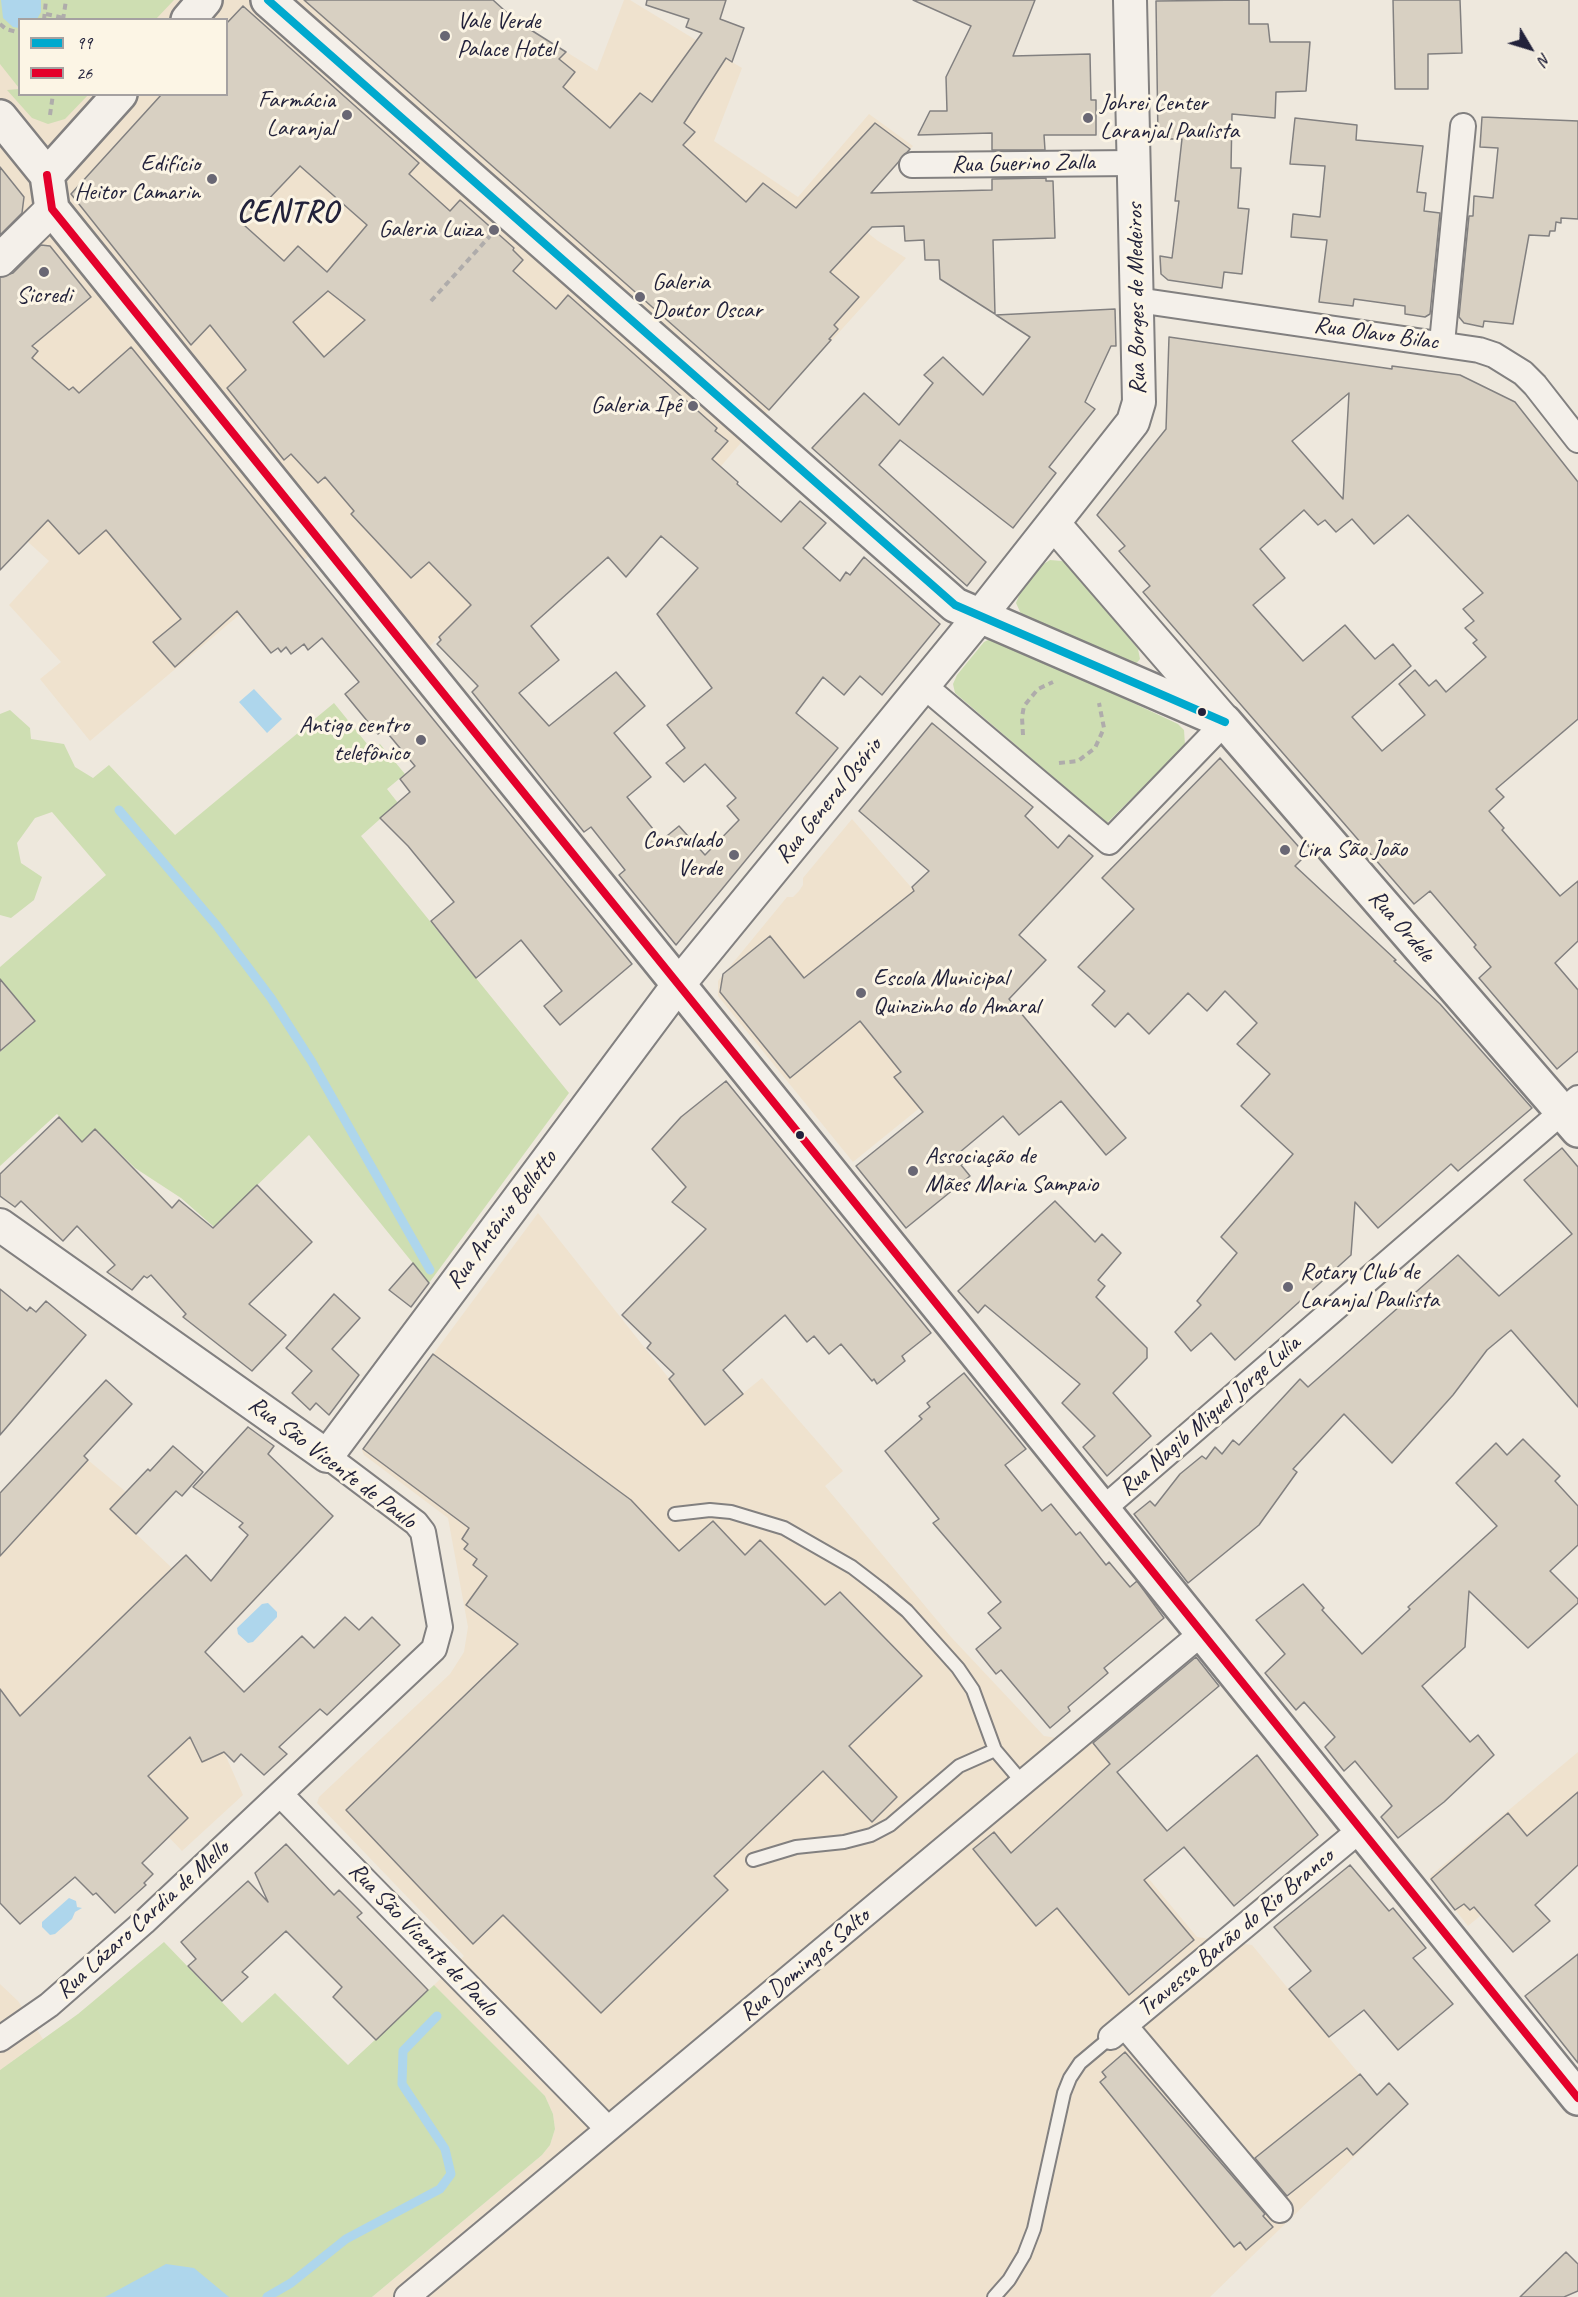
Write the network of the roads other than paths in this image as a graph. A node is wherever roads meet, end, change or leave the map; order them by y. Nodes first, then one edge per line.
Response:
1 (205, 0) edge
2 (268, 0) edge
3 (1130, 0) edge
4 (190, 18) edge
5 (118, 96) edge
6 (1463, 126) dead end
7 (9, 128) edge
8 (84, 135) junction
9 (1134, 163) junction
10 (912, 165) dead end
11 (47, 175) junction
12 (52, 209) junction
13 (0, 260) edge
14 (1137, 300) junction
15 (1442, 343) junction
16 (1578, 440) edge
17 (1053, 524) junction
18 (980, 616) junction
19 (923, 685) junction
20 (1225, 722) junction
21 (678, 985) junction
22 (1573, 1113) edge
23 (0, 1225) edge
24 (327, 1456) junction
25 (1103, 1509) junction
26 (675, 1514) dead end
27 (1202, 1633) junction
28 (995, 1750) junction
29 (1023, 1783) junction
30 (281, 1796) junction
31 (1360, 1830) junction
32 (753, 1860) dead end
33 (1118, 2031) junction
34 (0, 2039) edge
35 (1578, 2098) edge
36 (608, 2129) junction
37 (1280, 2210) dead end
38 (407, 2297) edge
39 (994, 2297) edge

1 - 4 main road
2 - 18 main road
3 - 9 street, Rua Borges de Medeiros
5 - 8 main road
6 - 15 street
7 - 8 main road
7 - 11 main road
8 - 11 main road
9 - 10 street, Rua Guerino Zalla
9 - 14 street, Rua Borges de Medeiros
11 - 12 main road
12 - 13 street
12 - 21 main road
14 - 15 street, Rua Olavo Bilac
14 - 17 street, Rua Borges de Medeiros
15 - 16 street, Rua Olavo Bilac
17 - 18 street, Rua Borges de Medeiros
17 - 20 street
18 - 19 street, Rua General Osório
18 - 20 main road
19 - 20 street
19 - 21 street, Rua General Osório
20 - 22 main road, Rua Ordele
21 - 24 street, Rua Antônio Bellotto
21 - 25 main road
22 - 25 street, Rua Nagib Miguel Jorge Lulia
23 - 24 street, Rua São Vicente de Paulo
24 - 30 street, Rua São Vicente de Paulo
25 - 27 main road
26 - 28 lane
27 - 29 street, Rua Domingos Salto
27 - 31 main road
28 - 29 lane
28 - 32 lane
29 - 36 street, Rua Domingos Salto
30 - 34 street, Rua Lázaro Cardia de Mello
30 - 36 street, Rua São Vicente de Paulo
31 - 33 street, Travessa Barão do Rio Branco
31 - 35 main road
33 - 37 street
33 - 39 lane
36 - 38 street, Rua Domingos Salto

